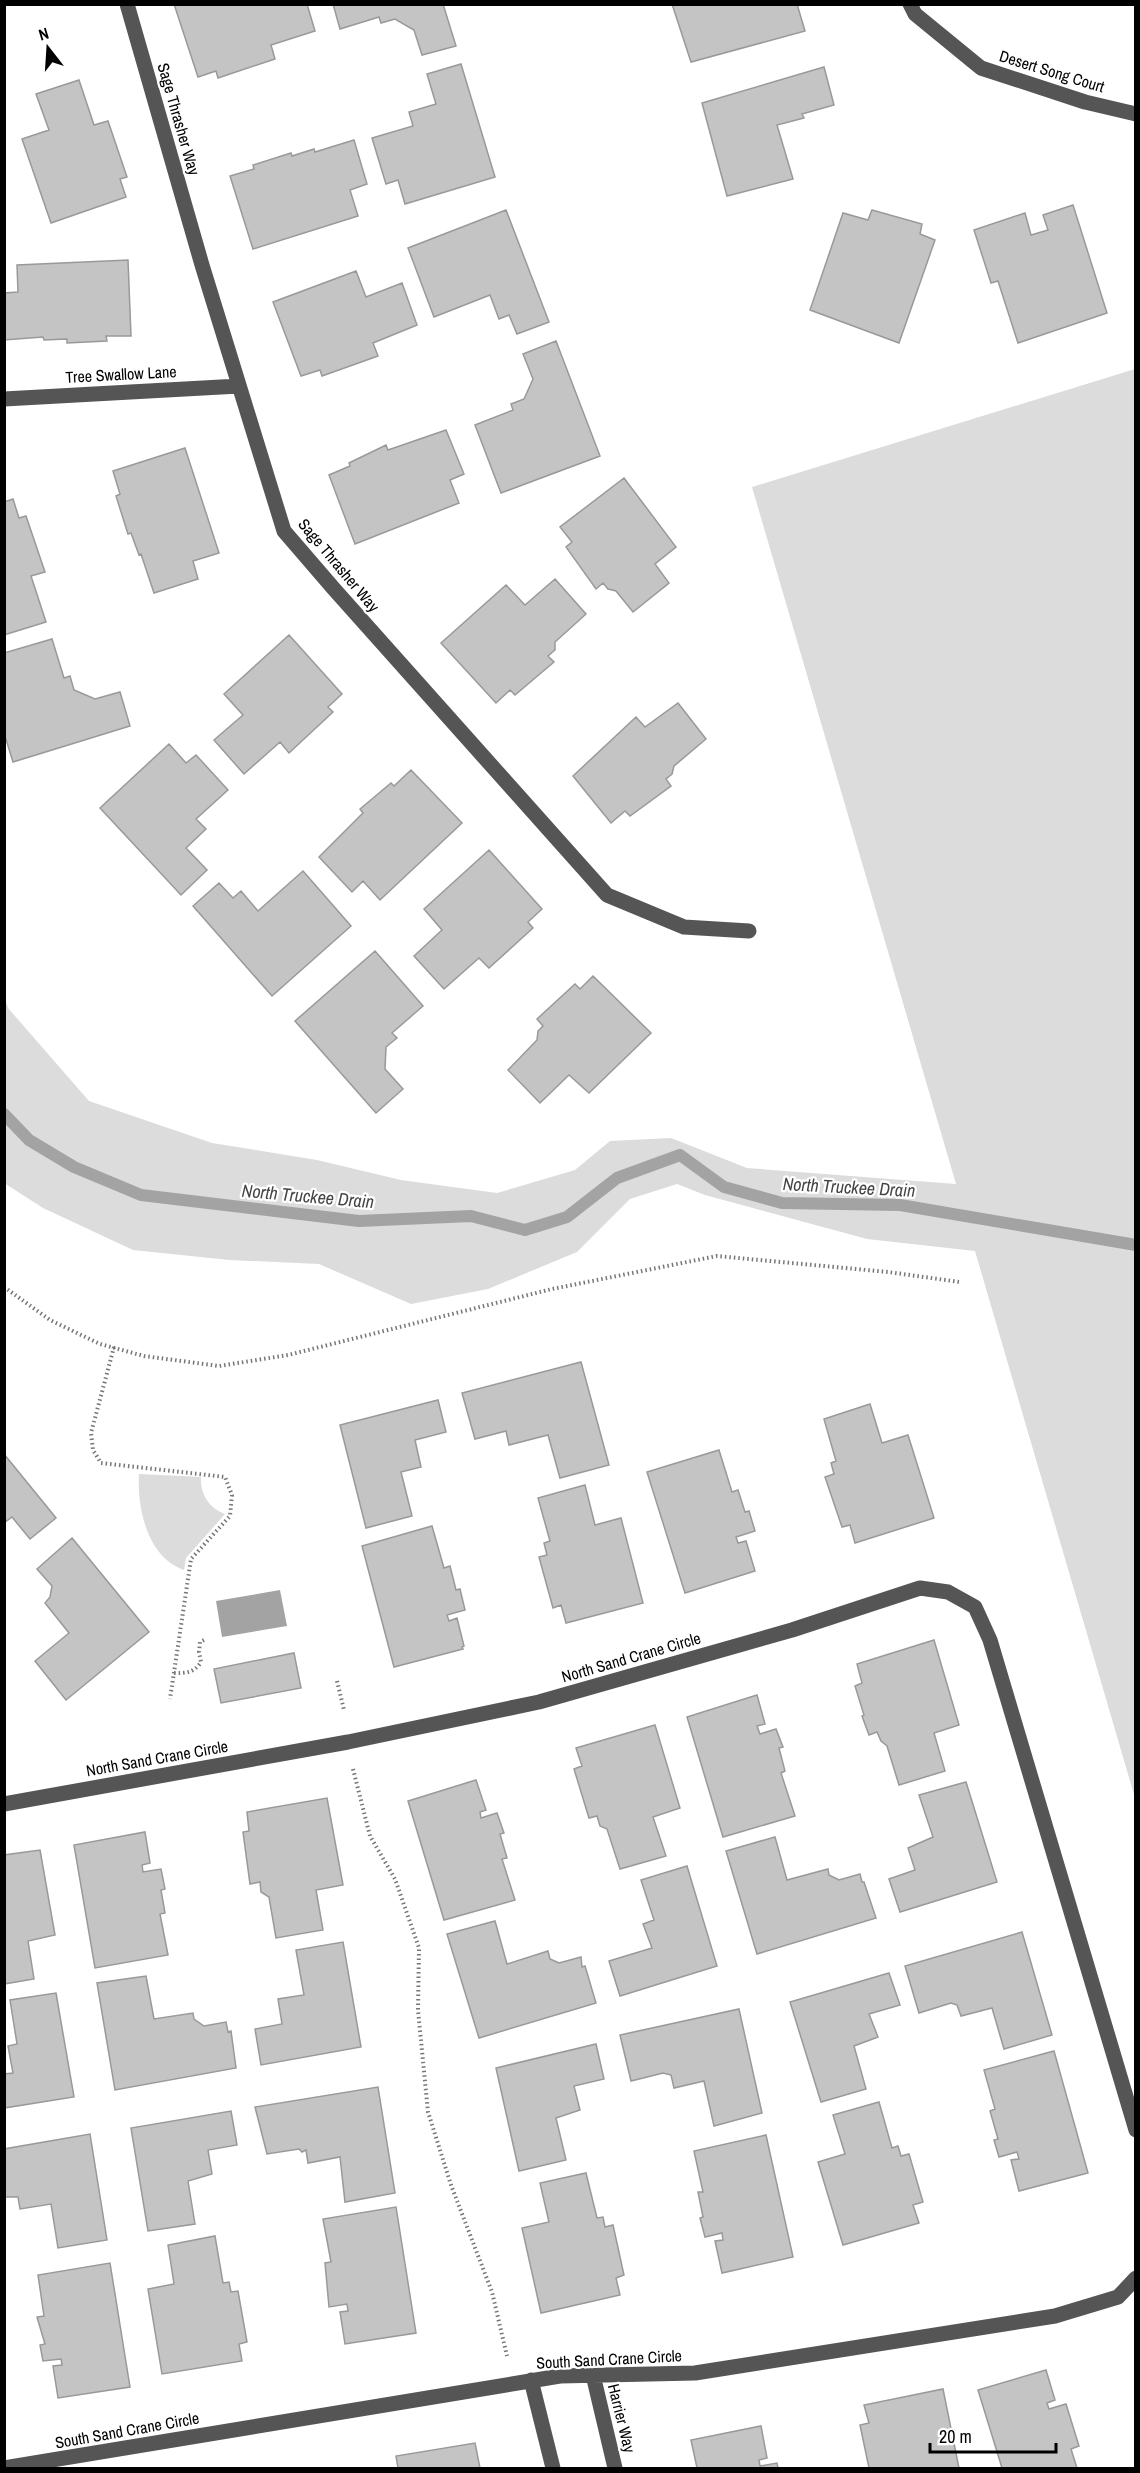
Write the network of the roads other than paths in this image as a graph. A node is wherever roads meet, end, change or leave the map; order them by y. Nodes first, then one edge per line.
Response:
1 (128, 4) edge
2 (910, 4) edge
3 (1136, 114) edge
4 (239, 386) junction
5 (4, 399) edge
6 (748, 931) dead end
7 (4, 1804) edge
8 (1136, 2130) edge
9 (1136, 2278) edge
10 (593, 2375) junction
11 (531, 2380) junction
12 (4, 2468) edge
13 (553, 2469) edge
14 (615, 2469) edge

1 - 4 street, Sage Thrasher Way
2 - 3 street, Desert Song Court
4 - 5 street, Tree Swallow Lane
4 - 6 street, Sage Thrasher Way
7 - 8 street, North Sand Crane Circle
9 - 10 street, South Sand Crane Circle
10 - 11 street, South Sand Crane Circle
10 - 14 street, Harrier Way
11 - 12 street, South Sand Crane Circle
11 - 13 street

